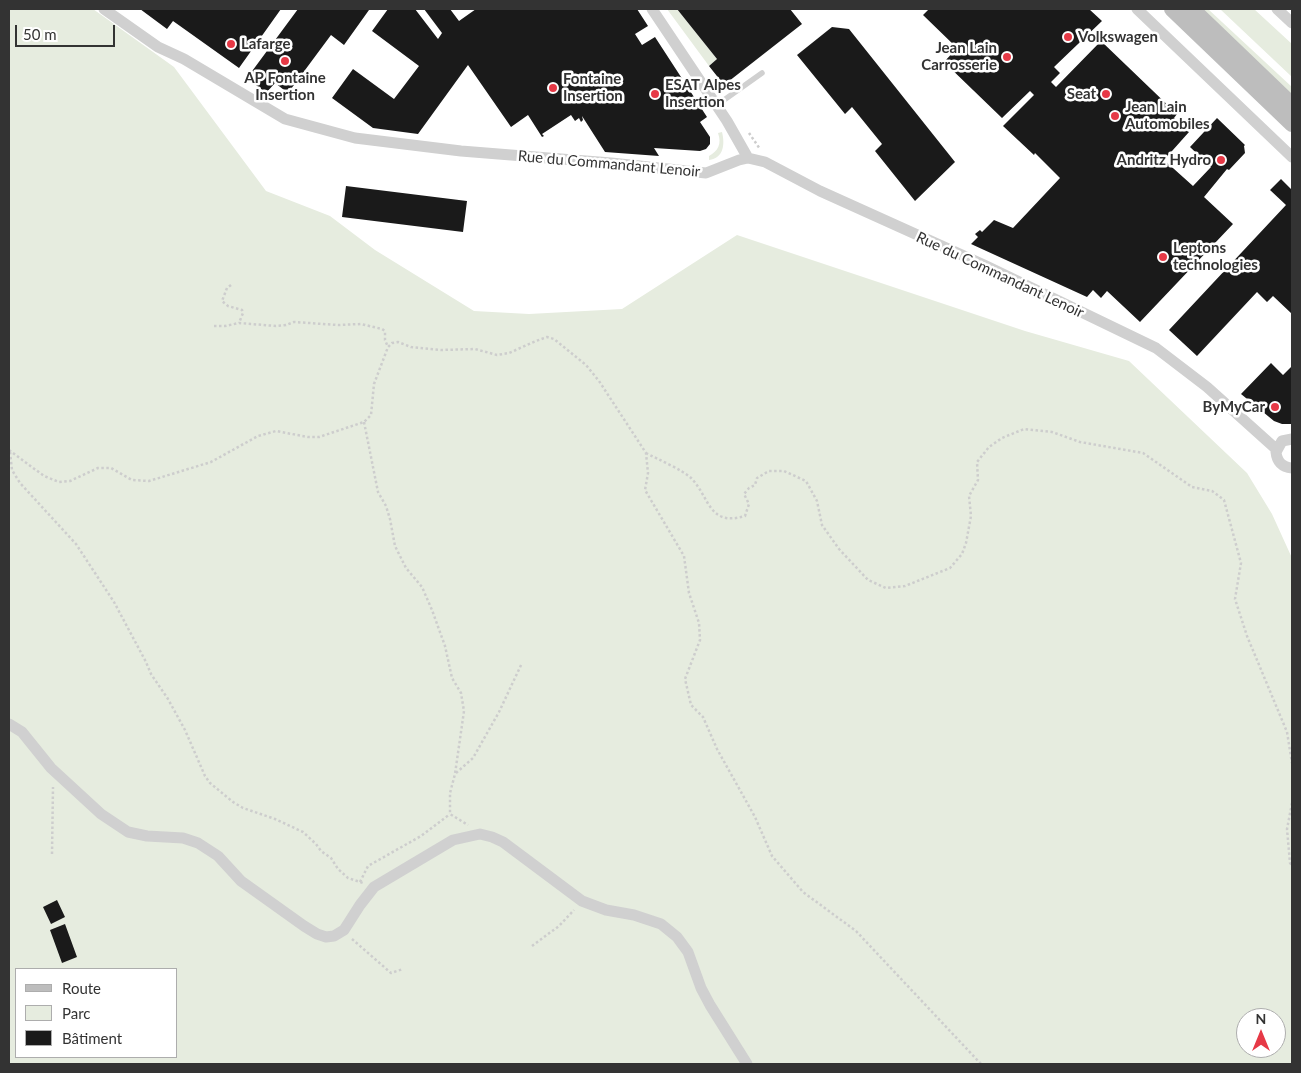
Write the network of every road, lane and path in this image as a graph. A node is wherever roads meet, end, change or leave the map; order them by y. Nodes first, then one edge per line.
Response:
1 (104, 9) edge
2 (652, 9) edge
3 (1137, 9) edge
4 (1172, 9) edge
5 (1192, 9) edge
6 (1277, 9) edge
7 (1292, 23) edge
8 (762, 73) dead end
9 (717, 105) junction
10 (1292, 105) edge
11 (1292, 124) edge
12 (1292, 157) edge
13 (748, 158) junction
14 (231, 285) dead end
15 (240, 323) junction
16 (214, 326) dead end
17 (388, 348) junction
18 (364, 422) junction
19 (1292, 438) edge
20 (1276, 449) junction
21 (10, 451) edge
22 (646, 453) junction
23 (1292, 469) edge
24 (522, 664) dead end
25 (9, 724) edge
26 (1292, 763) edge
27 (51, 768) junction
28 (455, 774) junction
29 (1292, 803) edge
30 (450, 814) junction
31 (480, 834) junction
32 (52, 854) dead end
33 (1292, 865) edge
34 (360, 882) junction
35 (374, 887) junction
36 (582, 901) junction
37 (344, 930) junction
38 (532, 946) dead end
39 (402, 969) dead end
40 (747, 1064) edge
41 (981, 1064) edge

1 - 13 street, Rue du Commandant Lenoir
2 - 9 street
3 - 12 street
4 - 11 main road
5 - 10 main road
6 - 7 street
8 - 9 lane
9 - 13 street
13 - 20 street, Rue du Commandant Lenoir
14 - 15 path
15 - 16 path
15 - 17 path
17 - 18 path
17 - 22 path
18 - 21 path
18 - 28 path
19 - 20 street
20 - 23 street, Rue du Commandant Lenoir
21 - 34 path
22 - 26 path
22 - 41 path
24 - 28 path
25 - 27 street
27 - 32 path
27 - 37 street
28 - 30 path
29 - 33 path
30 - 31 path
30 - 34 path
31 - 35 street
31 - 36 street
34 - 35 path
35 - 37 street
36 - 38 path
36 - 40 street
37 - 39 path

